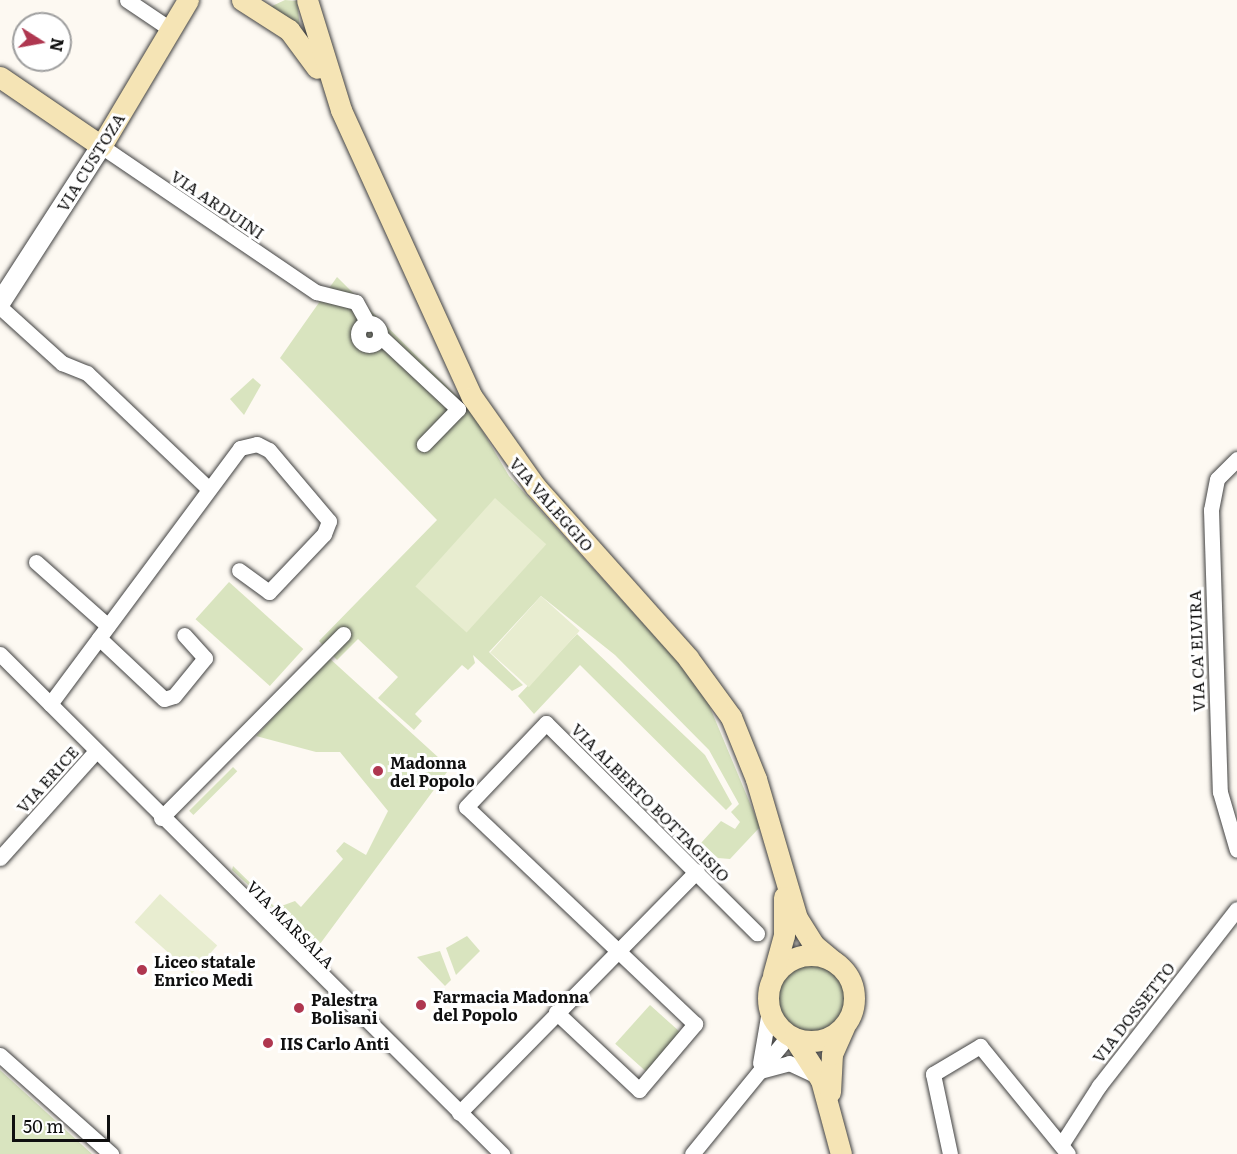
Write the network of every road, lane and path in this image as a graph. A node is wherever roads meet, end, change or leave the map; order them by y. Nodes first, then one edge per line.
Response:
1 (127, 0) edge
2 (188, 0) edge
3 (200, 0) edge
4 (243, 0) edge
5 (269, 0) edge
6 (308, 0) edge
7 (173, 24) junction
8 (0, 77) edge
9 (341, 110) junction
10 (101, 146) junction
11 (1, 301) edge
12 (424, 444) dead end
13 (1237, 459) edge
14 (209, 489) junction
15 (36, 562) dead end
16 (239, 570) dead end
17 (103, 632) junction
18 (343, 634) dead end
19 (184, 635) dead end
20 (1, 658) edge
21 (50, 704) junction
22 (96, 751) junction
23 (161, 818) junction
24 (1237, 850) edge
25 (0, 858) edge
26 (697, 870) junction
27 (783, 878) junction
28 (1237, 909) edge
29 (757, 933) dead end
30 (619, 949) junction
31 (833, 961) junction
32 (769, 987) junction
33 (769, 1011) junction
34 (556, 1012) junction
35 (846, 1023) junction
36 (791, 1037) junction
37 (0, 1056) edge
38 (757, 1072) junction
39 (821, 1080) junction
40 (830, 1102) junction
41 (459, 1113) junction
42 (1066, 1148) edge
43 (111, 1154) edge
44 (502, 1154) edge
45 (692, 1154) edge
46 (841, 1154) edge
47 (950, 1154) edge

1 - 7 street
2 - 7 main road, VIA CUSTOZA
3 - 7 main road, VIA CUSTOZA
4 - 5 main road
4 - 9 main road
6 - 9 main road
7 - 10 main road, VIA CUSTOZA
8 - 10 main road
9 - 27 main road, VIA VALEGGIO
10 - 11 street, VIA CUSTOZA
10 - 12 street, VIA ARDUINI
11 - 14 street
13 - 24 street, VIA CA' ELVIRA
14 - 16 street
14 - 17 street
15 - 17 street
17 - 19 street
17 - 21 street
18 - 23 street
20 - 21 street, VIA MARSALA
21 - 22 street, VIA MARSALA
22 - 23 street, VIA MARSALA
22 - 25 street, VIA ERICE
23 - 41 street, VIA MARSALA
26 - 29 street, VIA ALBERTO BOTTAGISIO
26 - 30 street
26 - 30 street, VIA ALBERTO BOTTAGISIO
27 - 31 main road, VIA VALEGGIO
27 - 32 main road, VIA VALEGGIO
28 - 42 street, VIA DOSSETTO
30 - 34 street
30 - 34 street
31 - 32 main road
31 - 35 main road
32 - 33 main road
33 - 36 main road
33 - 38 street
34 - 41 street
35 - 36 main road
35 - 40 main road
36 - 38 street
36 - 39 main road
37 - 43 street
38 - 39 street
38 - 45 street
39 - 40 main road
40 - 46 main road
41 - 44 street, VIA MARSALA
42 - 47 street

